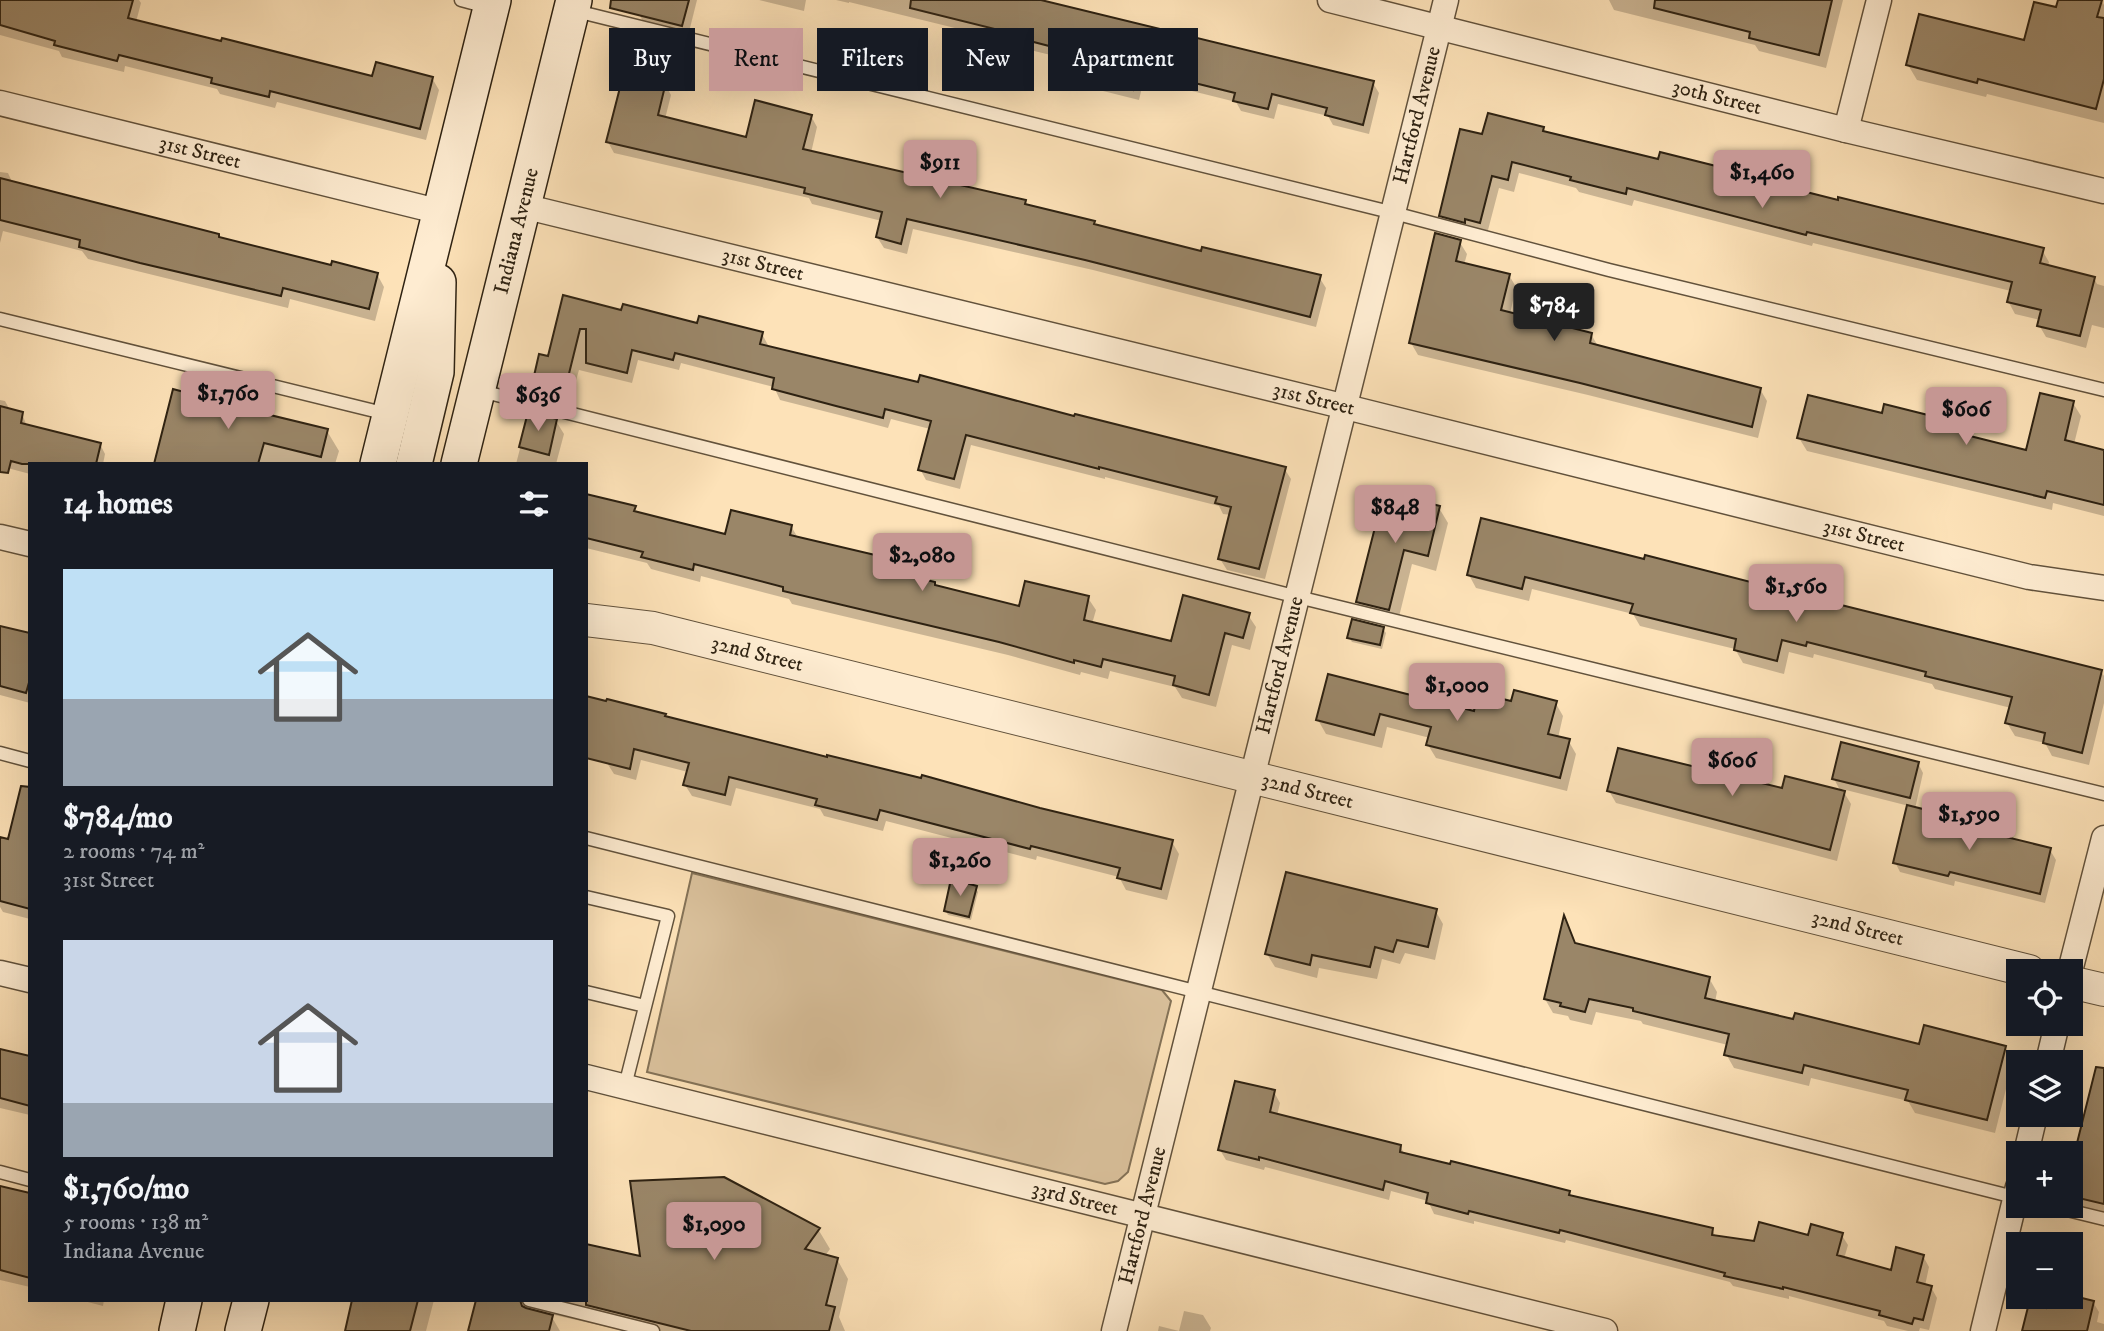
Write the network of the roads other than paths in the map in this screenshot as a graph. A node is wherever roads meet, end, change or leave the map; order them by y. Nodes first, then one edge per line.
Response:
1 (1330, 0) edge
2 (1447, 0) edge
3 (1880, 0) edge
4 (482, 3) edge
5 (573, 5) edge
6 (1440, 27) junction
7 (0, 103) edge
8 (1846, 130) junction
9 (2104, 191) edge
10 (523, 206) junction
11 (441, 212) junction
12 (1394, 213) junction
13 (0, 319) edge
14 (477, 390) junction
15 (2104, 390) edge
16 (1346, 407) junction
17 (390, 415) junction
18 (378, 462) edge
19 (414, 462) edge
20 (459, 462) edge
21 (0, 537) edge
22 (28, 544) edge
23 (2104, 587) edge
24 (1298, 597) junction
25 (588, 610) edge
26 (588, 620) edge
27 (653, 628) junction
28 (0, 754) edge
29 (28, 761) edge
30 (1253, 778) junction
31 (2104, 794) edge
32 (588, 838) edge
33 (2104, 838) edge
34 (588, 897) edge
35 (2073, 959) edge
36 (2006, 965) edge
37 (0, 973) edge
38 (28, 980) edge
39 (2083, 985) edge
40 (2104, 990) edge
41 (1199, 991) junction
42 (588, 992) edge
43 (645, 1006) junction
44 (588, 1077) edge
45 (625, 1086) junction
46 (0, 1172) edge
47 (28, 1179) edge
48 (2006, 1191) edge
49 (2083, 1214) edge
50 (1143, 1216) junction
51 (2011, 1218) edge
52 (2104, 1219) edge
53 (184, 1302) edge
54 (250, 1302) edge
55 (536, 1302) edge
56 (177, 1331) edge
57 (243, 1331) edge
58 (653, 1331) edge
59 (1114, 1331) edge
60 (1605, 1331) edge
61 (1983, 1331) edge

1 - 6 street, 30th Street
2 - 6 street, Hartford Avenue
3 - 8 street
4 - 11 main road
5 - 10 main road, Indiana Avenue
5 - 12 lane
6 - 8 street, 30th Street
6 - 12 street, Hartford Avenue
7 - 11 street, 31st Street
8 - 9 street, 30th Street
10 - 14 main road, Indiana Avenue
10 - 16 street, 31st Street
11 - 17 main road
11 - 19 main road
12 - 15 lane
12 - 16 street, Hartford Avenue
13 - 17 lane
14 - 20 main road, Indiana Avenue
14 - 24 lane
16 - 23 street, 31st Street
16 - 24 street, Hartford Avenue
17 - 18 main road
21 - 22 street
24 - 30 street, Hartford Avenue
24 - 31 lane
25 - 27 street
26 - 27 street, 32nd Street
27 - 30 street, 32nd Street
28 - 29 lane
30 - 36 street, 32nd Street
30 - 41 street, Hartford Avenue
32 - 41 lane
33 - 35 street
34 - 43 lane
37 - 38 street
39 - 40 street
41 - 48 lane
41 - 50 street, Hartford Avenue
42 - 43 lane
43 - 45 lane
44 - 45 street, 33rd Street
45 - 50 street, 33rd Street
46 - 47 lane
49 - 52 lane
50 - 59 street, Hartford Avenue
50 - 60 street, 33rd Street
51 - 61 street
53 - 56 main road
54 - 57 main road
55 - 58 lane

